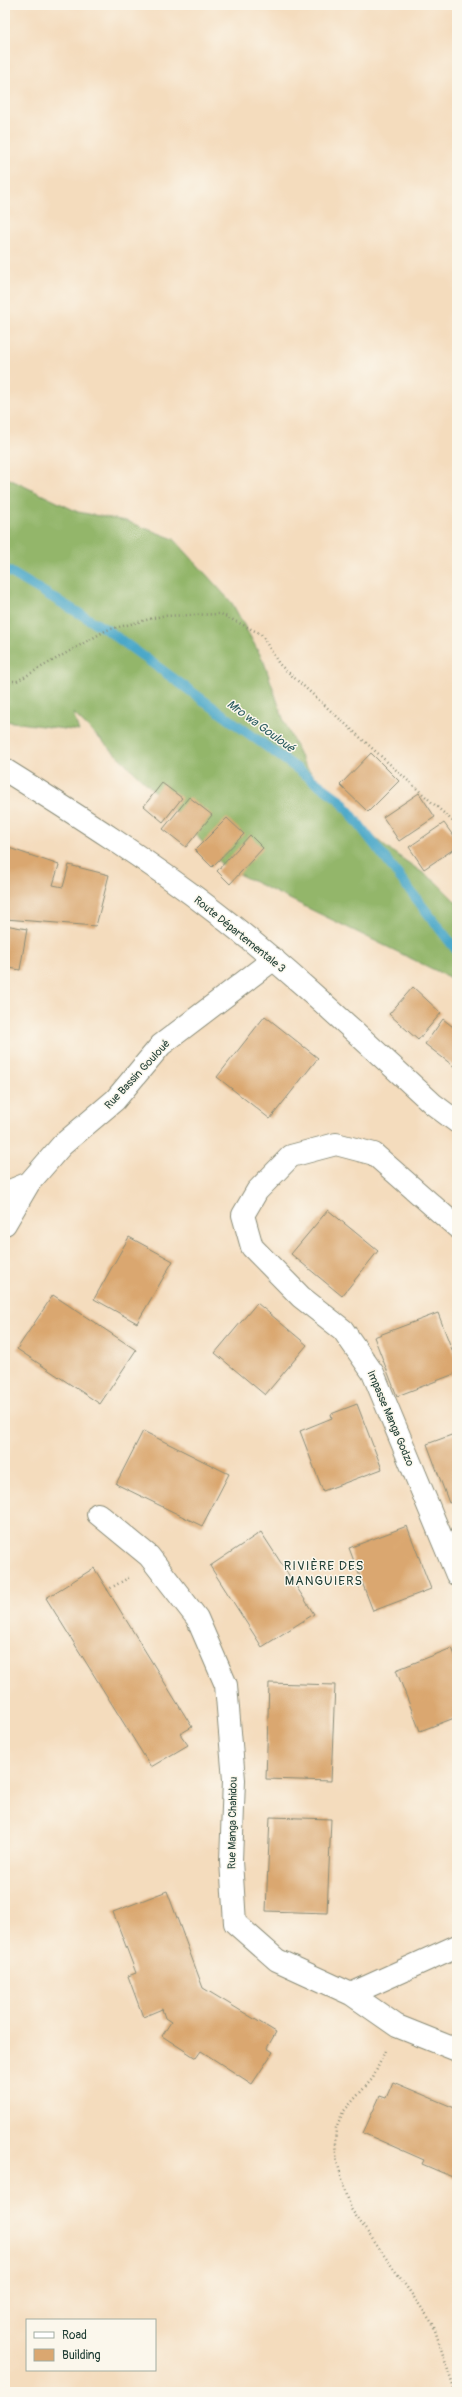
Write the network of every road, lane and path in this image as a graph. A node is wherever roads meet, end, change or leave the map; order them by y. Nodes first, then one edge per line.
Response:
1 (5, 681) edge
2 (5, 770) edge
3 (457, 825) edge
4 (274, 959) junction
5 (457, 1122) edge
6 (29, 1183) junction
7 (5, 1193) edge
8 (5, 1224) edge
9 (457, 1227) edge
10 (98, 1514) dead end
11 (457, 1575) edge
12 (457, 1946) edge
13 (351, 1994) junction
14 (398, 2026) junction
15 (457, 2050) edge
16 (455, 2392) edge

1 - 3 path
2 - 4 street, Route Départementale 3
4 - 5 street, Route Départementale 3
4 - 6 street, Rue Bassin Gouloué
6 - 7 street, Rue Bassin Gouloué
6 - 8 street
9 - 11 street, Impasse Manga Godzo
10 - 13 street, Rue Manga Chahidou
12 - 13 street
13 - 14 street, Rue Manga Chahidou
14 - 15 street, Rue Manga Chahidou
14 - 16 path

